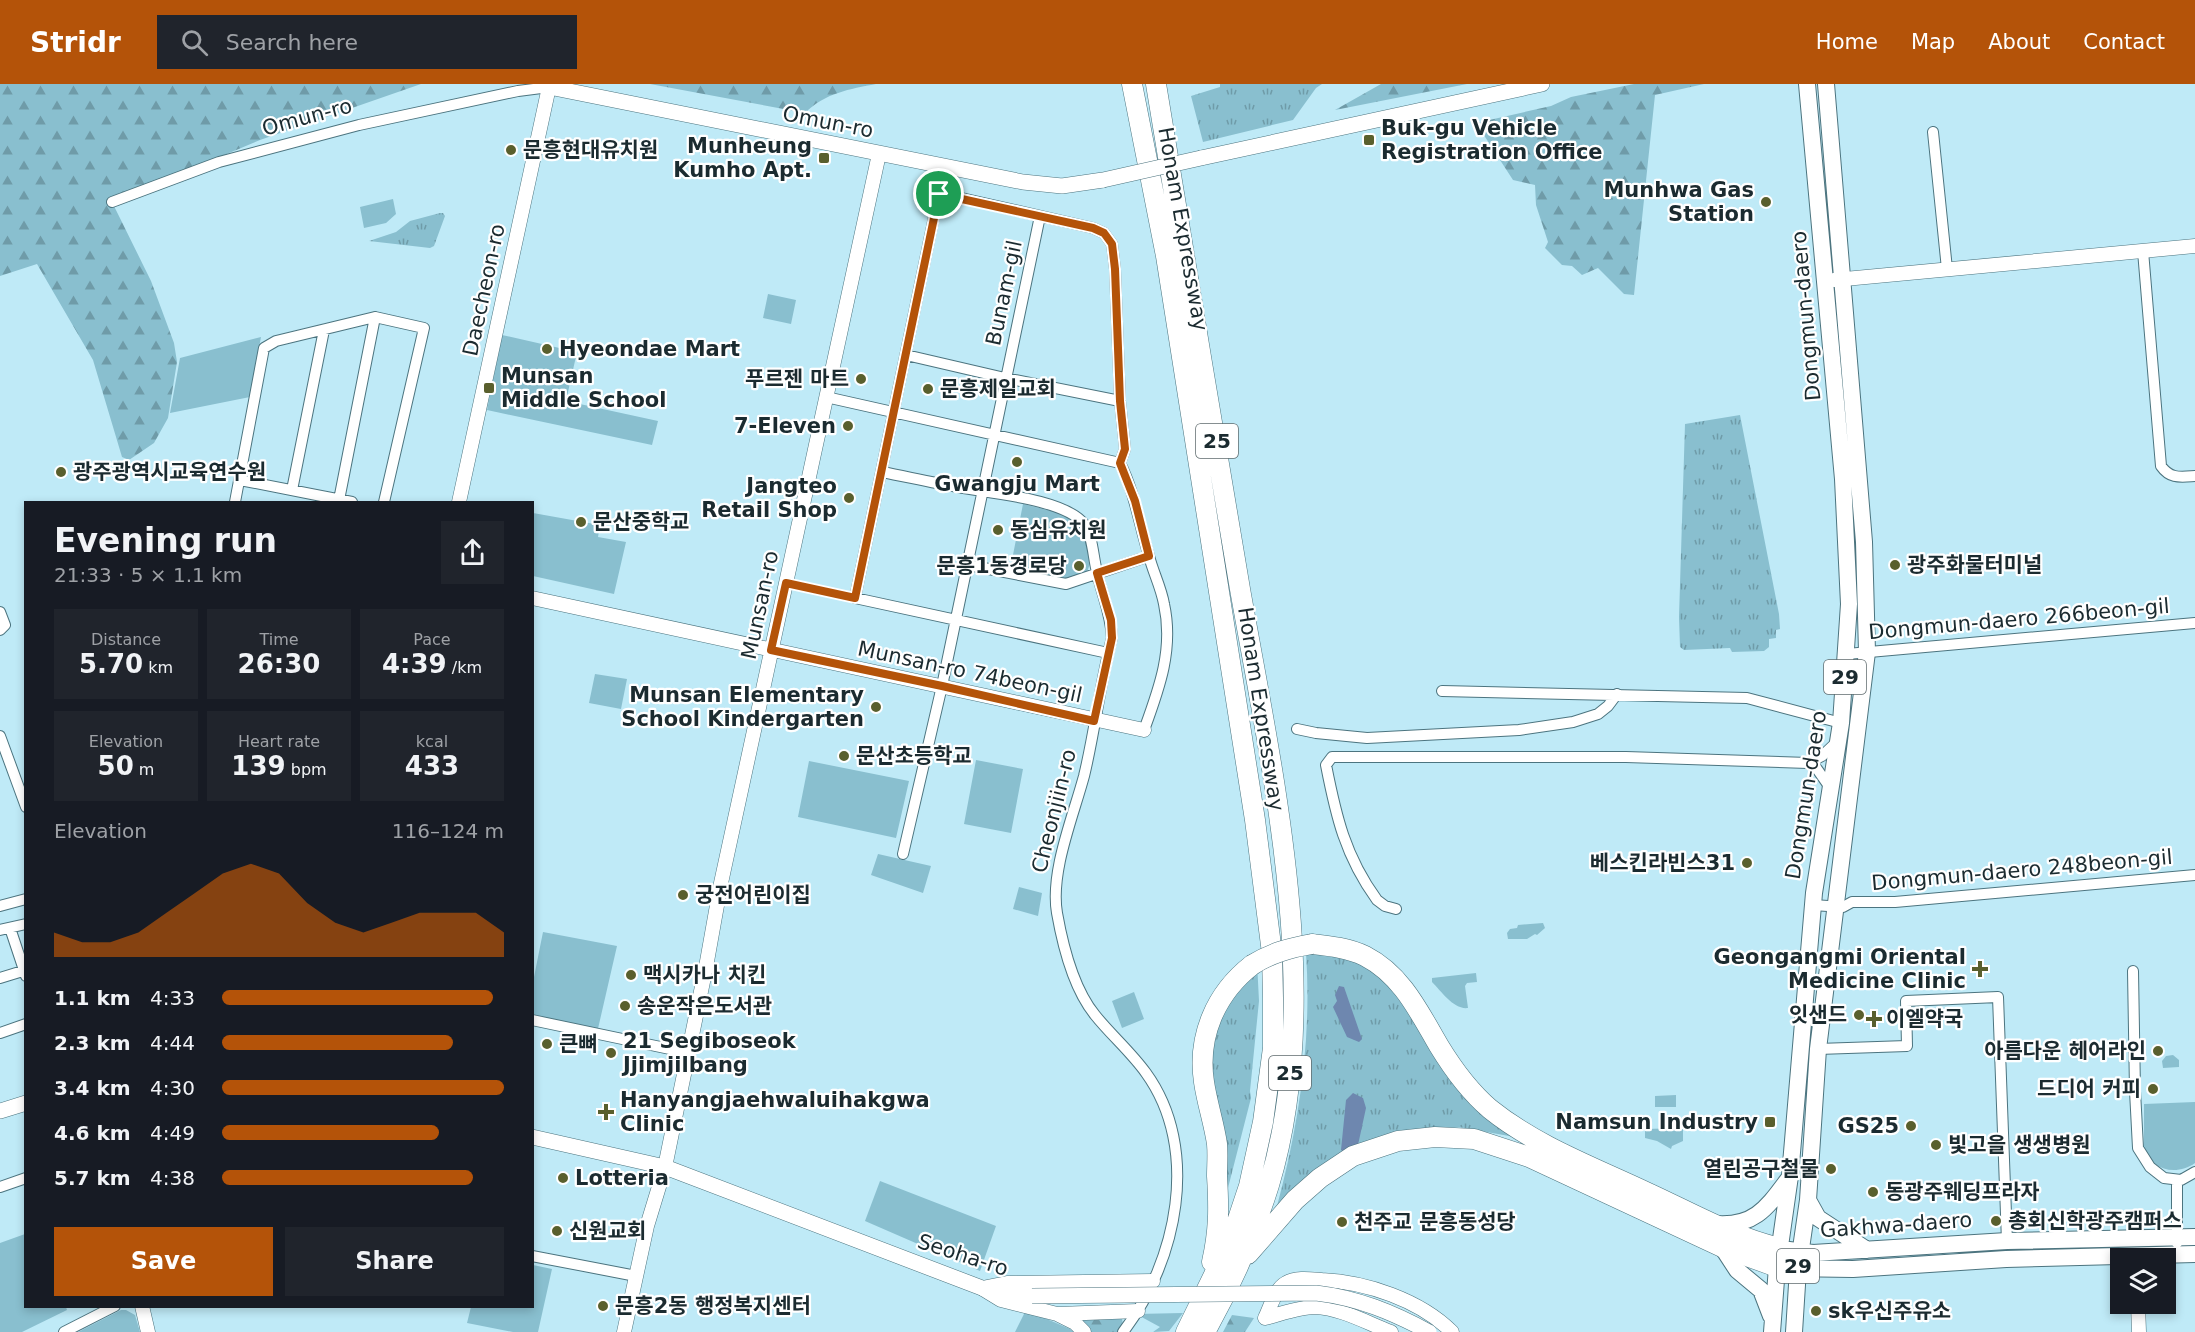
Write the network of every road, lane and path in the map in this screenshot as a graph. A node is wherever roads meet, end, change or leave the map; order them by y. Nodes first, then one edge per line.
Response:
1 (1123, 84) edge
2 (1132, 84) edge
3 (1156, 84) edge
4 (1542, 84) edge
5 (1807, 84) edge
6 (1826, 84) edge
7 (549, 87) junction
8 (1933, 132) dead end
9 (1145, 143) junction
10 (879, 154) junction
11 (112, 202) dead end
12 (1040, 216) junction
13 (2195, 246) edge
14 (2143, 251) junction
15 (1947, 269) junction
16 (1834, 280) junction
17 (375, 317) junction
18 (324, 330) junction
19 (906, 355) junction
20 (1005, 378) junction
21 (1835, 385) junction
22 (826, 397) junction
23 (1120, 401) junction
24 (894, 413) junction
25 (1855, 427) junction
26 (994, 434) junction
27 (1120, 463) junction
28 (882, 472) junction
29 (2195, 476) edge
30 (240, 480) junction
31 (292, 490) junction
32 (982, 491) junction
33 (339, 500) junction
34 (235, 501) edge
35 (346, 501) edge
36 (384, 501) edge
37 (459, 501) edge
38 (1149, 556) junction
39 (968, 565) junction
40 (1097, 573) junction
41 (786, 583) junction
42 (534, 598) edge
43 (855, 598) junction
44 (0, 612) edge
45 (955, 620) junction
46 (2195, 623) edge
47 (0, 630) edge
48 (771, 650) junction
49 (1867, 652) junction
50 (1108, 653) junction
51 (1847, 654) junction
52 (942, 686) junction
53 (1443, 691) dead end
54 (1617, 694) junction
55 (1094, 721) junction
56 (1297, 729) dead end
57 (1144, 730) joint
58 (1840, 731) junction
59 (0, 736) edge
60 (1808, 763) junction
61 (1832, 789) junction
62 (24, 802) edge
63 (903, 854) dead end
64 (2195, 875) edge
65 (1814, 899) junction
66 (24, 900) edge
67 (1835, 900) junction
68 (0, 906) edge
69 (1396, 909) dead end
70 (24, 924) edge
71 (5, 929) edge
72 (24, 970) edge
73 (2133, 971) dead end
74 (24, 972) edge
75 (0, 978) edge
76 (534, 1020) edge
77 (24, 1025) edge
78 (0, 1033) edge
79 (1818, 1048) junction
80 (689, 1053) junction
81 (24, 1104) edge
82 (0, 1111) edge
83 (534, 1137) edge
84 (665, 1167) junction
85 (2195, 1172) edge
86 (1790, 1176) junction
87 (24, 1179) edge
88 (2177, 1180) junction
89 (0, 1187) edge
90 (1808, 1200) junction
91 (1713, 1224) junction
92 (2195, 1237) edge
93 (2007, 1240) junction
94 (2177, 1246) junction
95 (1722, 1247) junction
96 (2170, 1248) edge
97 (1868, 1250) junction
98 (1800, 1251) junction
99 (2195, 1254) edge
100 (534, 1256) edge
101 (1779, 1258) junction
102 (2110, 1258) edge
103 (1236, 1267) junction
104 (1798, 1269) junction
105 (1826, 1269) junction
106 (636, 1276) junction
107 (1153, 1281) junction
108 (982, 1288) junction
109 (1796, 1303) junction
110 (111, 1308) edge
111 (142, 1308) edge
112 (1138, 1311) junction
113 (1057, 1314) junction
114 (2138, 1314) edge
115 (1265, 1318) junction
116 (1772, 1326) edge
117 (64, 1332) edge
118 (148, 1332) edge
119 (624, 1332) edge
120 (1084, 1332) edge
121 (1123, 1332) edge
122 (1179, 1332) edge
123 (1186, 1332) edge
124 (1205, 1332) edge
125 (1259, 1332) edge
126 (1390, 1332) edge
127 (1429, 1332) edge
128 (1452, 1332) edge
129 (1794, 1332) edge
130 (2139, 1332) edge

1 - 9 highway
2 - 9 highway, Honam Expressway / 25
3 - 103 highway, Honam Expressway / 25
4 - 10 main road, Omun-ro, bridge
5 - 16 main road, Dongmun-daero / 29
6 - 16 main road, Dongmun-daero / 29
7 - 10 main road, Omun-ro
7 - 11 street, Omun-ro
7 - 37 street, Daecheon-ro
8 - 15 street
9 - 123 highway, Honam Expressway / 25
10 - 22 street, Munsan-ro
12 - 19 street, Munsan-ro 74beon-gil
12 - 20 street, Bunam-gil
12 - 23 street, Munsan-ro 74beon-gil
13 - 14 street
14 - 15 street
14 - 29 street
15 - 16 street
16 - 21 main road, Dongmun-daero / 29
16 - 25 main road, Dongmun-daero / 29
17 - 18 street
17 - 33 street
17 - 36 street
18 - 30 street
18 - 31 street
19 - 20 street, Bunam-gil
19 - 24 street
20 - 23 street, Bunam-gil
20 - 26 street, Bunam-gil
21 - 25 main road
21 - 51 main road, Dongmun-daero / 29
22 - 24 street
22 - 41 street, Munsan-ro
23 - 27 street, Munsan-ro 74beon-gil
24 - 26 street
24 - 28 street
25 - 49 main road, Dongmun-daero / 29
26 - 27 street
26 - 32 street, Bunam-gil
27 - 38 street, Munsan-ro 74beon-gil
28 - 32 street
28 - 43 street
30 - 31 street
30 - 34 street
31 - 33 street
32 - 39 street, Bunam-gil
32 - 40 street, Cheonjiin-ro
33 - 35 street
38 - 40 street
38 - 57 street, Munsan-ro 74beon-gil
39 - 40 street
39 - 45 street, Bunam-gil
40 - 50 street, Cheonjiin-ro
41 - 43 street
41 - 48 street, Munsan-ro
42 - 48 street, Munsan-ro 74beon-gil
43 - 45 street
44 - 47 street
45 - 50 street
45 - 52 street, Bunam-gil
46 - 49 street, Dongmun-daero 266beon-gil
48 - 52 street, Munsan-ro 74beon-gil
48 - 80 street, Munsan-ro
49 - 51 street, Dongmun-daero 266beon-gil
49 - 67 main road, Dongmun-daero / 29
50 - 55 street, Cheonjiin-ro
51 - 58 main road, Dongmun-daero / 29
52 - 55 street, Munsan-ro 74beon-gil
52 - 63 street, Bunam-gil
53 - 54 street
54 - 56 street
54 - 58 street
55 - 57 street, Munsan-ro 74beon-gil
55 - 107 street, Cheonjiin-ro
58 - 60 street
58 - 61 main road, Dongmun-daero / 29
59 - 62 street
60 - 61 street
60 - 69 street
61 - 65 main road, Dongmun-daero / 29
64 - 67 street, Dongmun-daero 248beon-gil
65 - 67 street, Dongmun-daero 248beon-gil
65 - 86 main road, Dongmun-daero / 29
66 - 68 street
67 - 79 main road, Dongmun-daero / 29
70 - 71 street
71 - 72 street
73 - 88 street
74 - 75 street
76 - 80 street
77 - 78 street
79 - 90 main road, Dongmun-daero / 29
79 - 93 street
80 - 84 street, Munsan-ro
81 - 82 main road
83 - 84 main road, Seoha-ro
84 - 106 street, Munsan-ro
84 - 108 main road, Seoha-ro
85 - 88 street
86 - 91 main road
86 - 101 main road, Dongmun-daero / 29
87 - 89 street
88 - 94 street
90 - 97 main road
90 - 98 main road, Dongmun-daero / 29
91 - 101 highway
91 - 122 highway, bridge
92 - 94 main road, Gakhwa-daero
93 - 94 main road, Gakhwa-daero
93 - 97 main road, Gakhwa-daero
94 - 96 main road, Gakhwa-daero
94 - 99 main road, Gakhwa-daero
95 - 101 highway
95 - 103 highway
95 - 116 main road
97 - 98 main road, Gakhwa-daero
98 - 101 main road, Gakhwa-daero
98 - 104 main road, Dongmun-daero / 29
100 - 106 street
101 - 104 main road, Gakhwa-daero
101 - 116 main road, Dongmun-daero / 29
102 - 105 main road, Gakhwa-daero
103 - 124 highway, Honam Expressway / 25
104 - 105 main road, Gakhwa-daero
104 - 109 main road, Dongmun-daero / 29
105 - 109 main road
106 - 119 street, Munsan-ro
107 - 108 street
107 - 112 street, Cheonjiin-ro
108 - 113 street
108 - 127 main road, Seoha-ro, bridge
109 - 129 main road, Dongmun-daero / 29
110 - 117 street
111 - 118 street
112 - 113 street
112 - 121 street, Cheonjiin-ro
113 - 120 street
114 - 130 street
115 - 125 street
115 - 126 street
115 - 128 street

